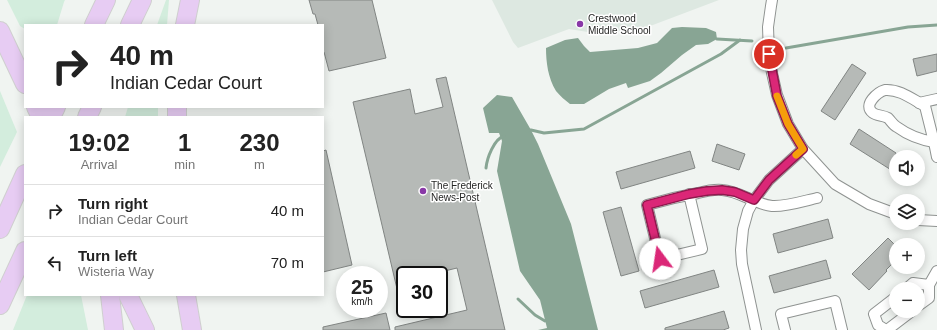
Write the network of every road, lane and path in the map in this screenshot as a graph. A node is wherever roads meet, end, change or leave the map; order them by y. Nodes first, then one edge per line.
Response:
1 (106, 0) edge
2 (142, 0) edge
3 (190, 0) edge
4 (772, 0) edge
5 (94, 24) edge
6 (130, 24) edge
7 (185, 24) edge
8 (0, 31) edge
9 (24, 82) edge
10 (937, 99) edge
11 (919, 103) junction
12 (934, 142) junction
13 (803, 149) junction
14 (937, 157) edge
15 (24, 176) edge
16 (689, 194) junction
17 (817, 198) dead end
18 (754, 200) junction
19 (889, 212) edge
20 (925, 220) edge
21 (937, 221) edge
22 (0, 229) edge
23 (24, 253) edge
24 (937, 271) edge
25 (925, 284) edge
26 (929, 285) junction
27 (110, 296) edge
28 (128, 296) edge
29 (186, 296) edge
30 (925, 301) edge
31 (889, 302) edge
32 (0, 305) edge
33 (902, 318) edge
34 (114, 330) edge
35 (145, 330) edge
36 (192, 330) edge
37 (756, 330) edge
38 (785, 330) edge
39 (842, 330) edge
40 (886, 330) edge

1 - 5 highway
2 - 6 highway
3 - 7 highway
4 - 13 street
8 - 9 highway
10 - 11 street
11 - 12 street
11 - 12 street
12 - 14 street
13 - 18 street
13 - 19 street
15 - 22 highway
16 - 16 street
16 - 18 street
17 - 18 street
18 - 37 street
20 - 21 street
23 - 32 highway
24 - 26 street
25 - 26 street
26 - 30 street
27 - 34 highway
28 - 35 highway
29 - 36 highway
31 - 40 street
33 - 40 street
38 - 39 street

